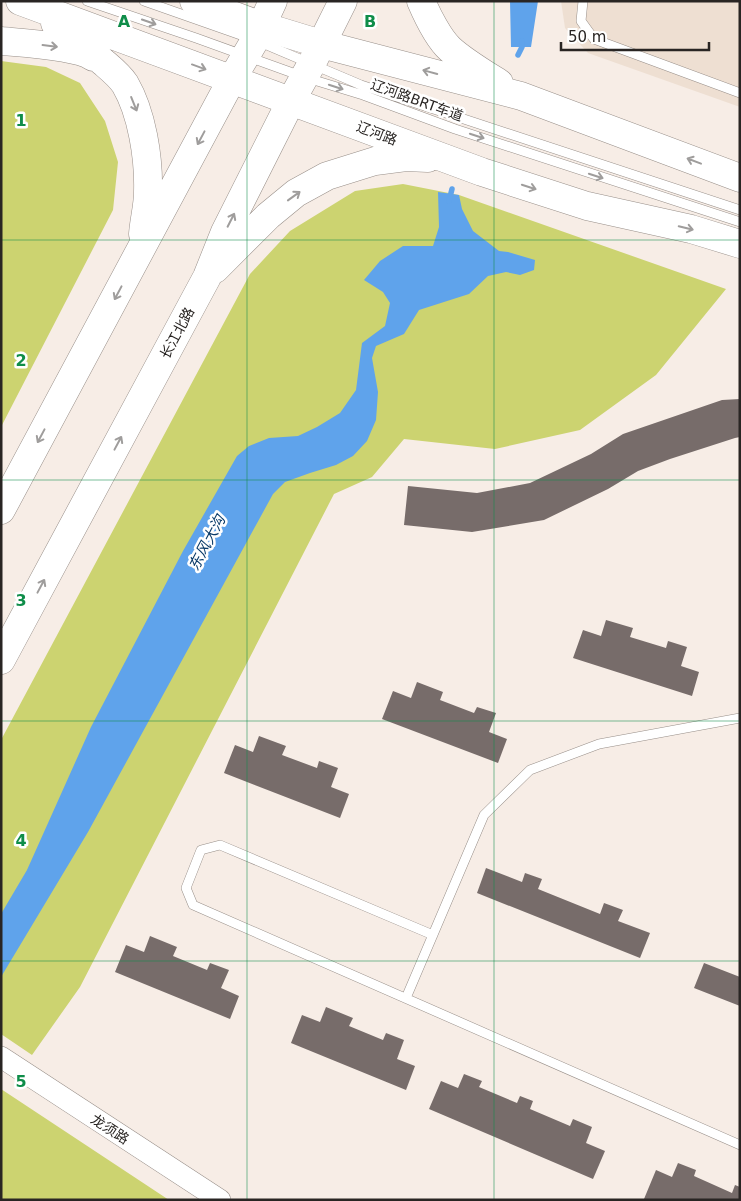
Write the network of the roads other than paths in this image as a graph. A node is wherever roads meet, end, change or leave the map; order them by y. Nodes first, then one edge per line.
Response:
1 (86, 1) edge
2 (144, 1) edge
3 (194, 1) edge
4 (273, 1) edge
5 (343, 1) edge
6 (421, 1) edge
7 (583, 1) edge
8 (21, 2) edge
9 (1, 41) edge
10 (254, 41) junction
11 (312, 62) junction
12 (112, 70) junction
13 (232, 79) junction
14 (481, 79) junction
15 (740, 92) edge
16 (291, 101) junction
17 (444, 159) junction
18 (740, 178) edge
19 (740, 210) edge
20 (740, 222) edge
21 (740, 244) edge
22 (140, 250) junction
23 (207, 277) junction
24 (1, 510) edge
25 (1, 660) edge
26 (740, 718) edge
27 (433, 935) junction
28 (406, 998) junction
29 (1, 1057) edge
30 (740, 1145) edge
31 (220, 1200) edge

1 -> 10 lane, 辽河路BRT车道
2 - 10 lane, 辽河路BRT车道
3 - 10 main road
4 - 10 main road
5 - 11 main road, 长江北路
6 - 14 main road
7 - 15 lane
8 - 12 main road
8 -> 13 main road, 辽河路
9 -> 12 main road
10 - 11 main road
10 - 11 lane, 辽河路BRT车道
10 - 13 main road
14 -> 11 main road
11 - 16 main road, 长江北路
11 - 19 lane, 辽河路BRT车道
11 -> 20 lane, 辽河路BRT车道
12 -> 22 main road
13 - 16 main road, 辽河路
13 -> 22 main road
18 -> 14 main road
16 - 17 main road, 辽河路
23 -> 16 main road, 长江北路
17 -> 21 main road, 辽河路
23 -> 17 main road
22 -> 24 main road
25 -> 23 main road, 长江北路
26 - 27 lane
27 - 28 lane
27 - 28 lane
28 - 30 lane
29 - 31 street, 龙须路

